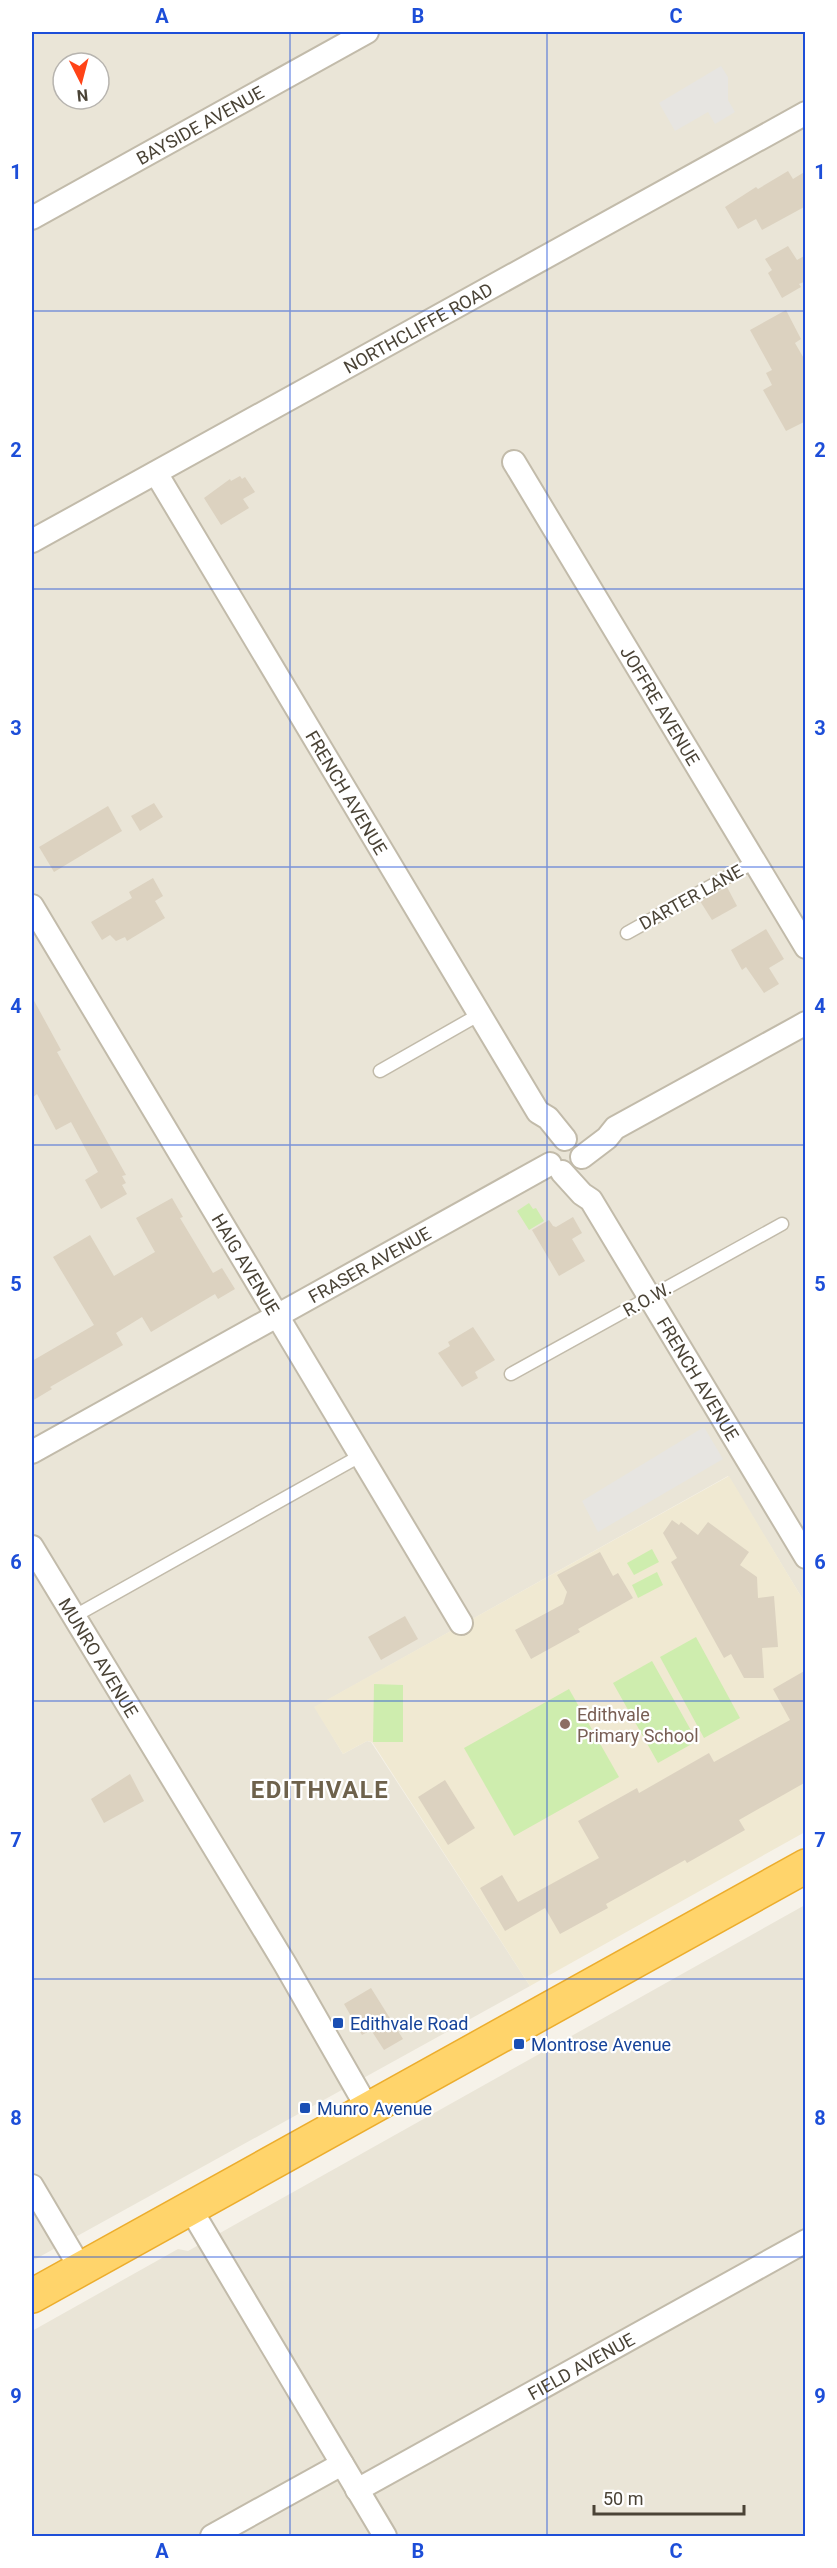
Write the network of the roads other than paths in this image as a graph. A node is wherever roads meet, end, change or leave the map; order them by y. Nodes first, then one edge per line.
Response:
1 (367, 32) edge
2 (806, 113) edge
3 (32, 218) edge
4 (514, 462) dead end
5 (156, 473) junction
6 (32, 541) edge
7 (754, 862) junction
8 (32, 906) edge
9 (627, 933) dead end
10 (806, 947) edge
11 (480, 1014) junction
12 (806, 1023) edge
13 (380, 1071) dead end
14 (566, 1156) junction
15 (782, 1224) dead end
16 (650, 1297) junction
17 (278, 1315) junction
18 (511, 1374) dead end
19 (32, 1452) edge
20 (360, 1456) junction
21 (32, 1547) edge
22 (806, 1557) edge
23 (73, 1617) junction
24 (461, 1623) dead end
25 (806, 1866) edge
26 (368, 2109) junction
27 (32, 2186) edge
28 (190, 2208) junction
29 (806, 2241) edge
30 (81, 2269) junction
31 (32, 2296) edge
32 (342, 2464) junction
33 (357, 2490) junction
34 (212, 2536) edge
35 (386, 2536) edge

1 - 3 street, BAYSIDE AVENUE
2 - 5 street, NORTHCLIFFE ROAD
4 - 7 street, JOFFRE AVENUE
5 - 6 street, NORTHCLIFFE ROAD
5 - 11 street, FRENCH AVENUE
7 - 9 lane, DARTER LANE
7 - 10 street, JOFFRE AVENUE
8 - 17 street, HAIG AVENUE
11 - 13 lane
11 - 14 street, FRENCH AVENUE
12 - 14 street, FRASER AVENUE
14 - 16 street, FRENCH AVENUE
14 - 17 street, FRASER AVENUE
15 - 16 lane, R.O.W.
16 - 18 lane, R.O.W.
16 - 22 street, FRENCH AVENUE
17 - 19 street, FRASER AVENUE
17 - 20 street, HAIG AVENUE
20 - 23 lane
20 - 24 street, HAIG AVENUE
21 - 23 street, MUNRO AVENUE
23 - 26 street, MUNRO AVENUE
25 - 26 highway
26 - 28 highway
27 - 30 street
28 - 30 highway
28 - 32 street
29 - 33 street, FIELD AVENUE
30 - 31 highway
32 - 33 street
32 - 34 street
33 - 35 street

